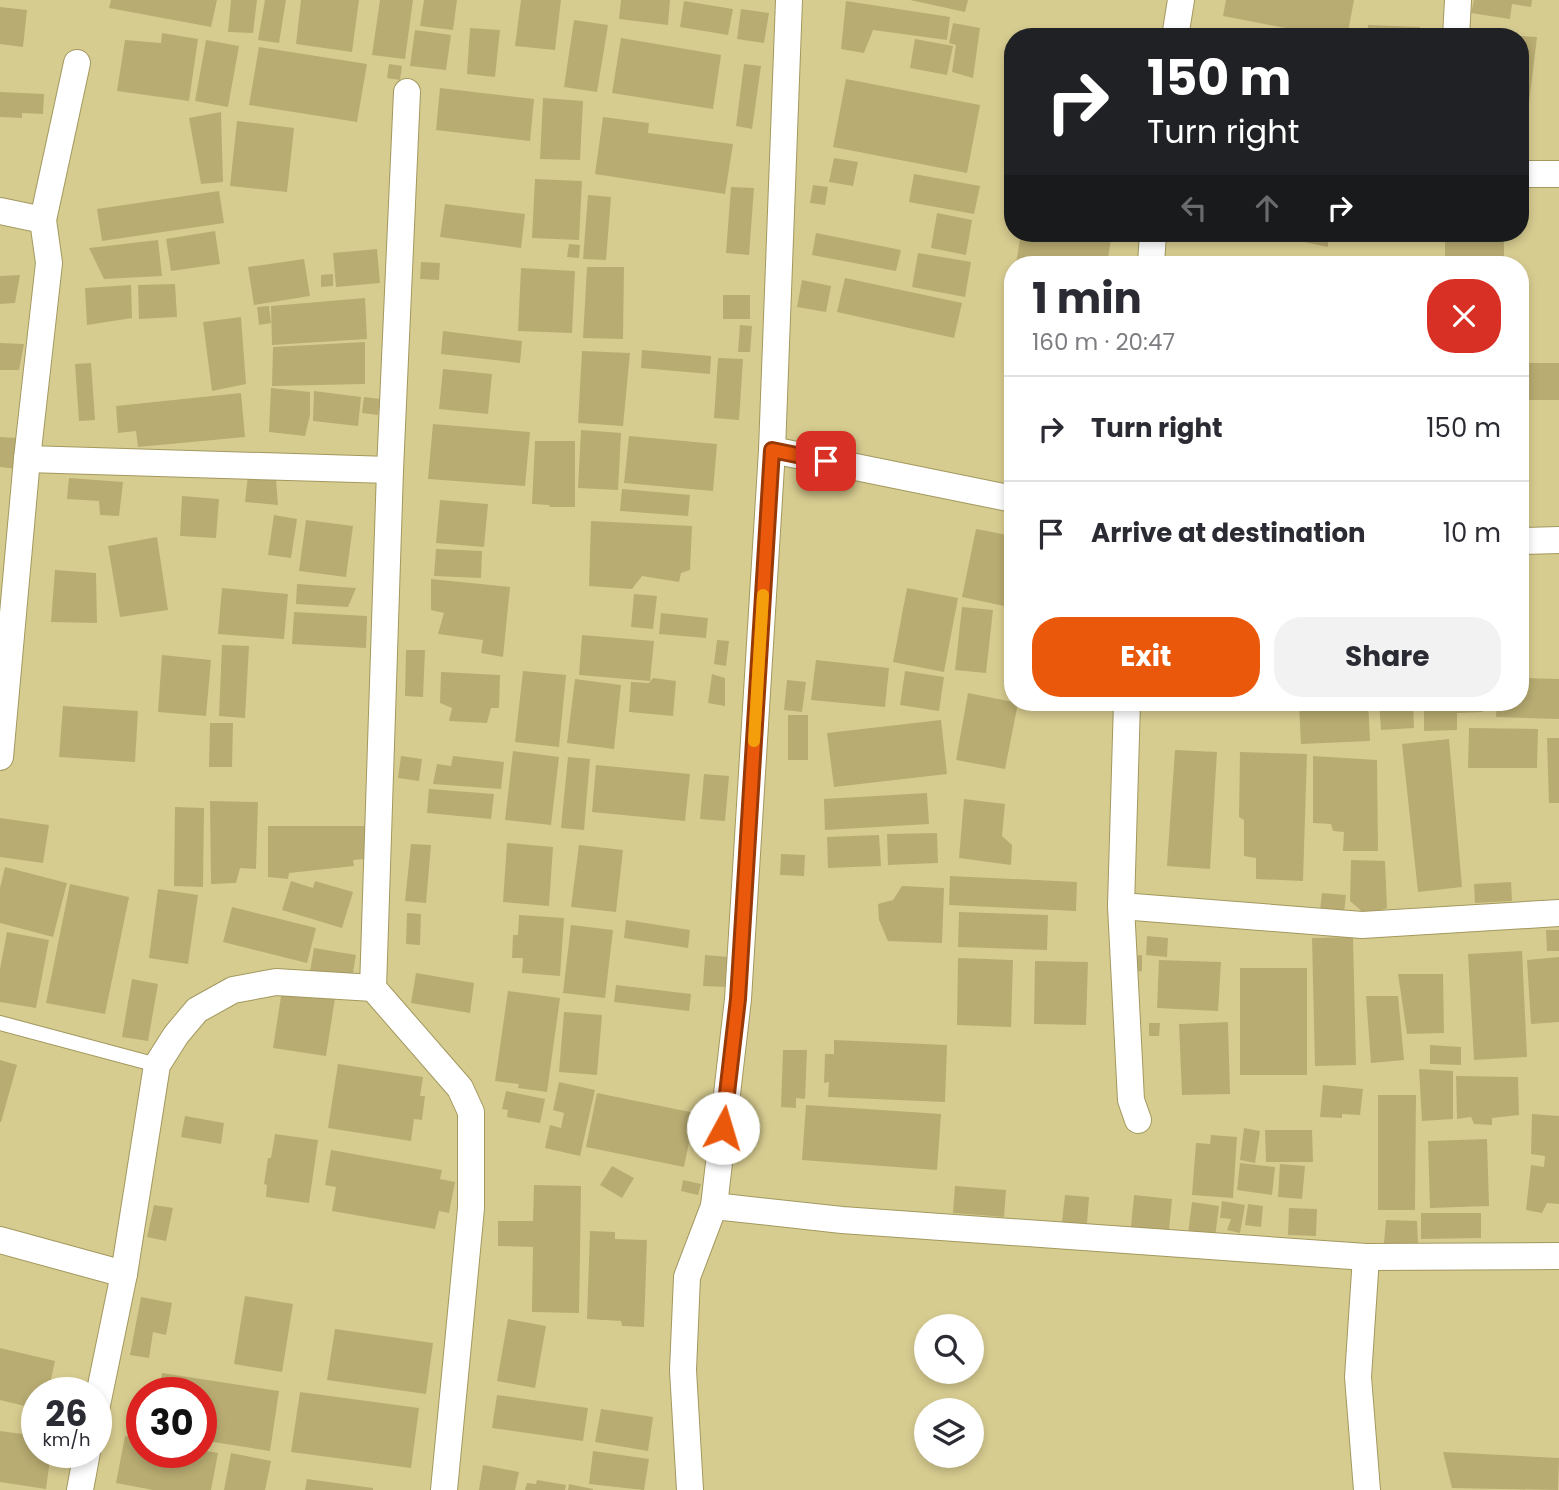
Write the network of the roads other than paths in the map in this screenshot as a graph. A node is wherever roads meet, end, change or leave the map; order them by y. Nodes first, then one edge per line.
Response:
1 (789, 0) edge
2 (1181, 0) edge
3 (1458, 0) edge
4 (1176, 28) edge
5 (1456, 28) edge
6 (77, 63) dead end
7 (407, 92) dead end
8 (1529, 174) edge
9 (1559, 174) edge
10 (0, 211) edge
11 (43, 220) junction
12 (772, 450) junction
13 (27, 459) junction
14 (390, 470) junction
15 (1004, 497) edge
16 (1559, 540) edge
17 (1529, 541) edge
18 (1126, 711) edge
19 (0, 757) edge
20 (1121, 906) junction
21 (1559, 913) edge
22 (373, 988) junction
23 (0, 1023) edge
24 (156, 1065) junction
25 (1138, 1120) dead end
26 (714, 1206) junction
27 (0, 1240) edge
28 (1559, 1256) edge
29 (1366, 1257) junction
30 (124, 1274) junction
31 (103, 1377) edge
32 (85, 1468) edge
33 (80, 1490) edge
34 (444, 1490) edge
35 (690, 1490) edge
36 (1367, 1490) edge

1 - 12 street
2 - 4 street
3 - 5 street
6 - 11 street
7 - 14 street
8 - 9 street
10 - 11 street
11 - 13 street
12 - 15 street
12 - 26 street
13 - 14 street
13 - 19 street
14 - 22 street
16 - 17 street
18 - 20 street
20 - 21 street
20 - 25 street
22 - 24 street
22 - 34 street
23 - 24 lane
24 - 30 street
26 - 29 street
26 - 35 street
27 - 30 street
28 - 29 street
29 - 36 street
30 - 31 street
32 - 33 street

